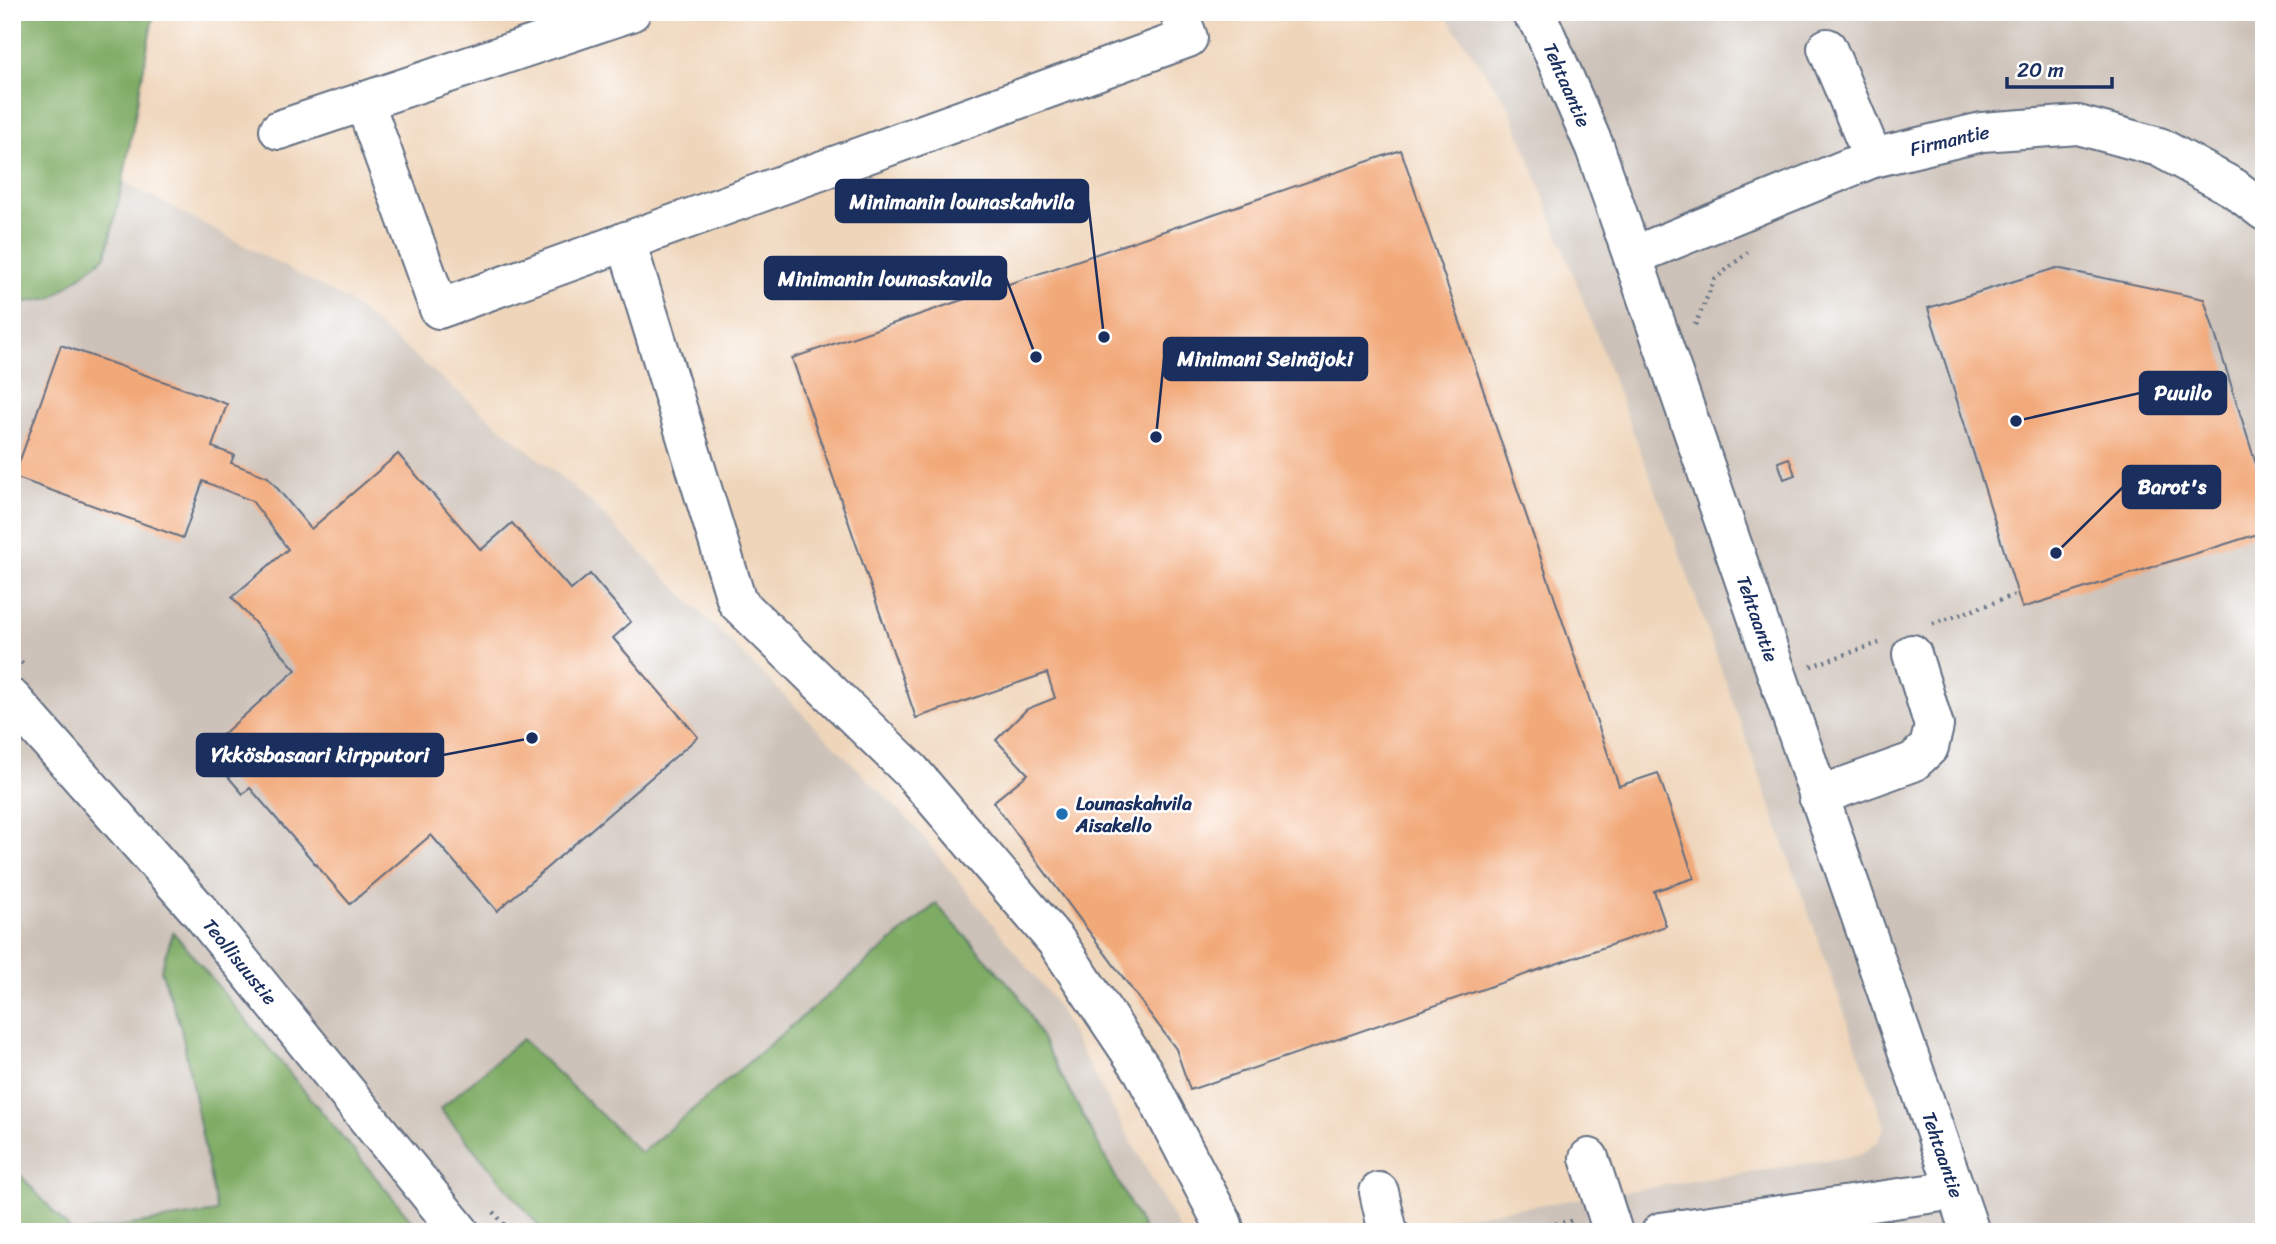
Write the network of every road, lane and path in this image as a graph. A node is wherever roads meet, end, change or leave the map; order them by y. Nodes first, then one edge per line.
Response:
1 (631, 12) edge
2 (1542, 16) edge
3 (1192, 21) edge
4 (1827, 48) dead end
5 (364, 102) junction
6 (279, 130) dead end
7 (1872, 158) junction
8 (2264, 211) edge
9 (626, 241) junction
10 (1755, 246) dead end
11 (1633, 256) junction
12 (1661, 342) junction
13 (1912, 654) dead end
14 (12, 699) edge
15 (1818, 796) junction
16 (1589, 1158) dead end
17 (1956, 1190) junction
18 (1378, 1192) dead end
19 (1610, 1224) edge
20 (460, 1232) edge
21 (1225, 1232) edge
22 (1388, 1232) edge
23 (1500, 1232) edge
24 (1661, 1232) edge
25 (1970, 1232) edge

1 - 5 street
2 - 11 street, Tehtaantie
3 - 9 street
4 - 7 street
5 - 6 street
5 - 9 street
7 - 8 street, Firmantie
7 - 11 street, Firmantie
9 - 21 street
10 - 12 path
11 - 12 street, Tehtaantie
12 - 15 street, Tehtaantie
13 - 15 street
14 - 20 street, Teollisuustie
15 - 17 street, Tehtaantie
16 - 19 street
17 - 24 street
17 - 25 street, Tehtaantie
18 - 22 street
19 - 23 path

